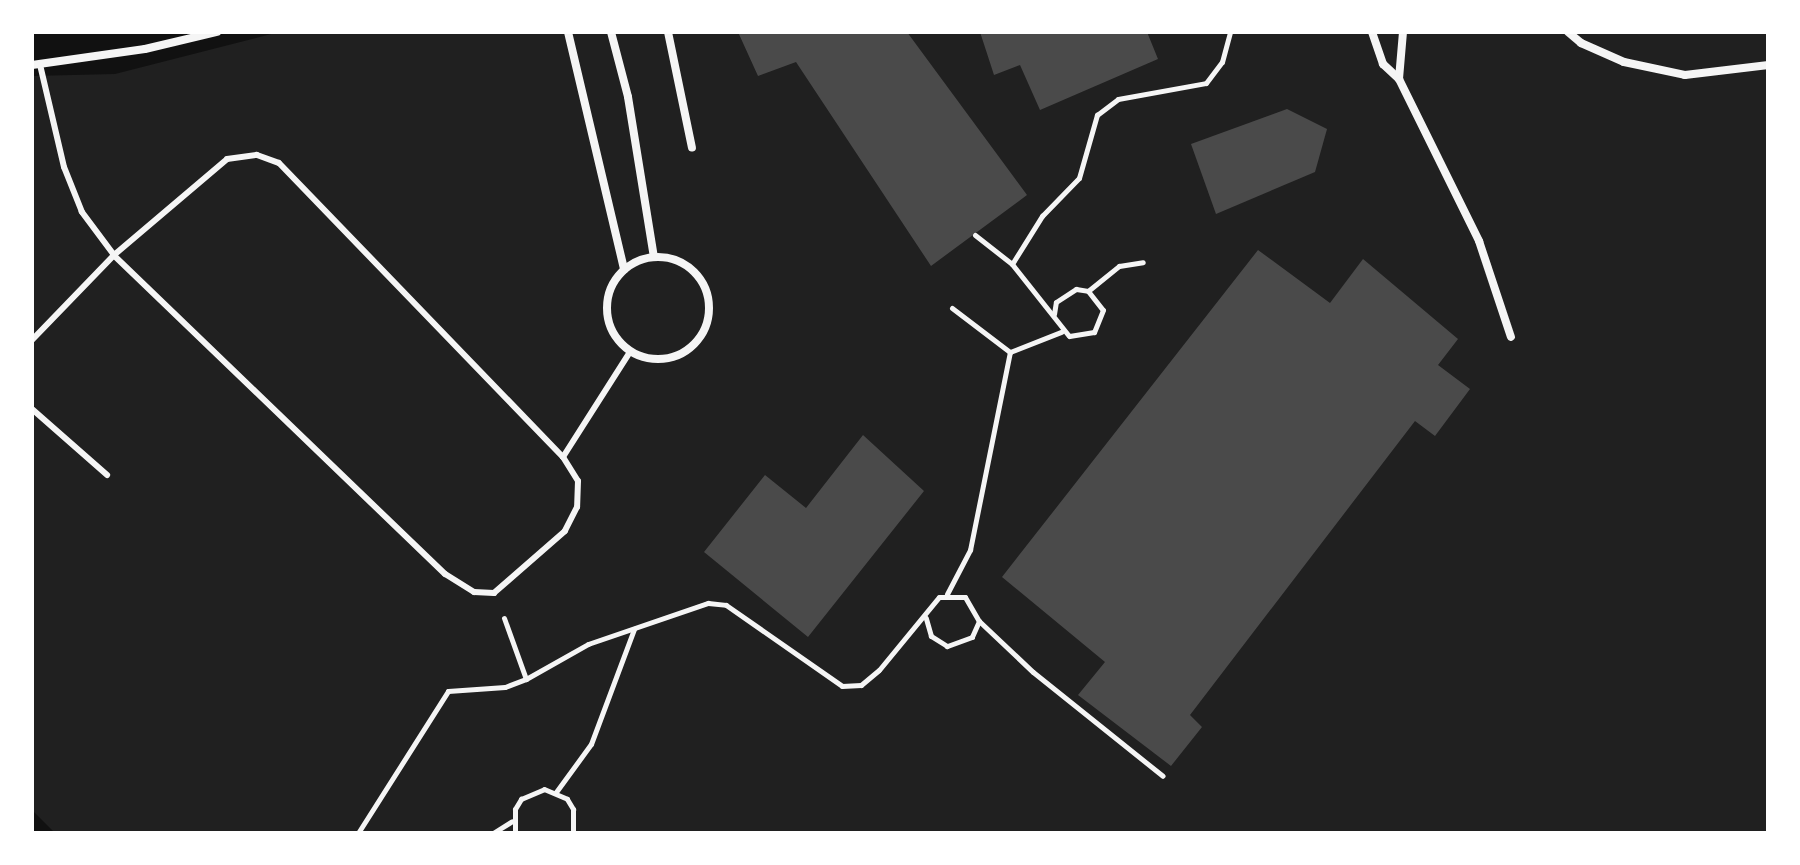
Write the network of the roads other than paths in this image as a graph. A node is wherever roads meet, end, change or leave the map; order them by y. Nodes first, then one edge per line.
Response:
1 (217, 32) edge
2 (568, 32) edge
3 (611, 32) edge
4 (668, 32) edge
5 (1372, 32) edge
6 (1403, 32) edge
7 (1568, 32) edge
8 (36, 65) edge
9 (1768, 65) edge
10 (1399, 79) junction
11 (692, 148) dead end
12 (114, 255) junction
13 (654, 257) junction
14 (624, 269) junction
15 (1511, 337) dead end
16 (32, 340) edge
17 (630, 352) junction
18 (32, 409) edge
19 (563, 457) junction
20 (107, 475) dead end

1 - 8 street
2 - 14 street
3 - 13 street
4 - 11 street
5 - 10 street
6 - 10 street
7 - 9 street
8 - 12 lane
10 - 15 street
12 - 16 lane
12 - 19 lane
12 - 19 lane
13 - 14 street
13 - 17 street
14 - 17 street
17 - 19 lane
18 - 20 lane

